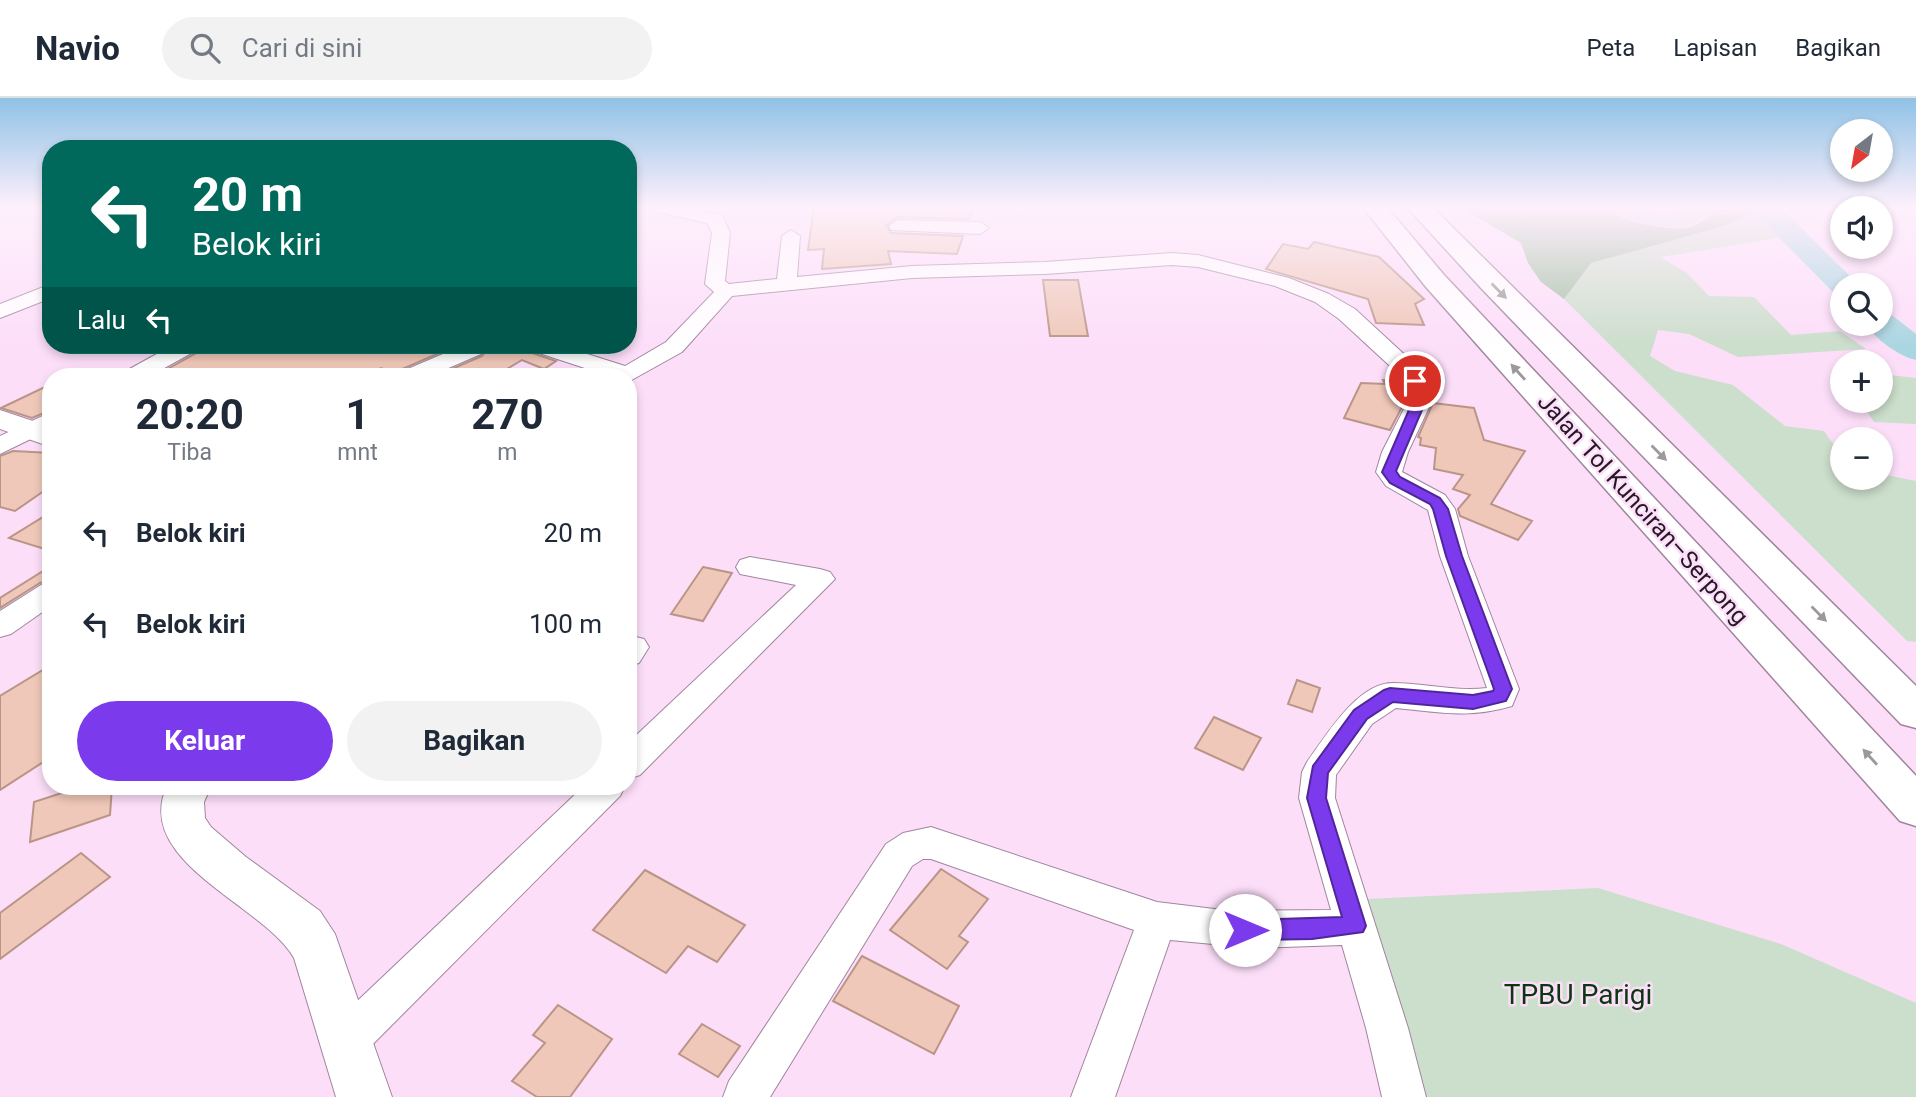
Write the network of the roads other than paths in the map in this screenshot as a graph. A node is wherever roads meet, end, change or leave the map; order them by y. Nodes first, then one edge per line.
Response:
1 (719, 253) edge
2 (789, 253) edge
3 (981, 253) edge
4 (1412, 253) edge
5 (1462, 253) edge
6 (982, 270) junction
7 (786, 286) junction
8 (726, 290) junction
9 (42, 294) edge
10 (1, 311) edge
11 (173, 354) edge
12 (462, 354) edge
13 (565, 354) edge
14 (148, 368) edge
15 (429, 368) edge
16 (606, 368) edge
17 (637, 369) edge
18 (0, 419) edge
19 (42, 429) edge
20 (42, 430) edge
21 (0, 446) edge
22 (750, 567) dead end
23 (42, 598) edge
24 (0, 626) edge
25 (1916, 712) edge
26 (637, 756) edge
27 (598, 795) edge
28 (1916, 807) edge
29 (189, 816) edge
30 (1157, 920) junction
31 (1355, 926) junction
32 (347, 1040) junction
33 (363, 1097) edge
34 (745, 1097) edge
35 (1093, 1097) edge
36 (1404, 1097) edge

1 - 8 street
2 - 7 street
3 - 6 street
28 -> 4 highway, Jalan Tol Kunciran–Serpong
5 -> 25 highway, Jalan Tol Kunciran–Serpong
6 - 7 street
6 - 31 street
7 - 8 street
8 - 17 street
9 - 10 street
11 - 14 street
12 - 15 street
13 - 16 street
18 - 19 street
20 - 21 street
22 - 26 street
23 - 24 street
27 - 32 street
29 - 32 street
30 - 31 street
30 - 34 street
30 - 35 street
31 - 36 street
32 - 33 street

